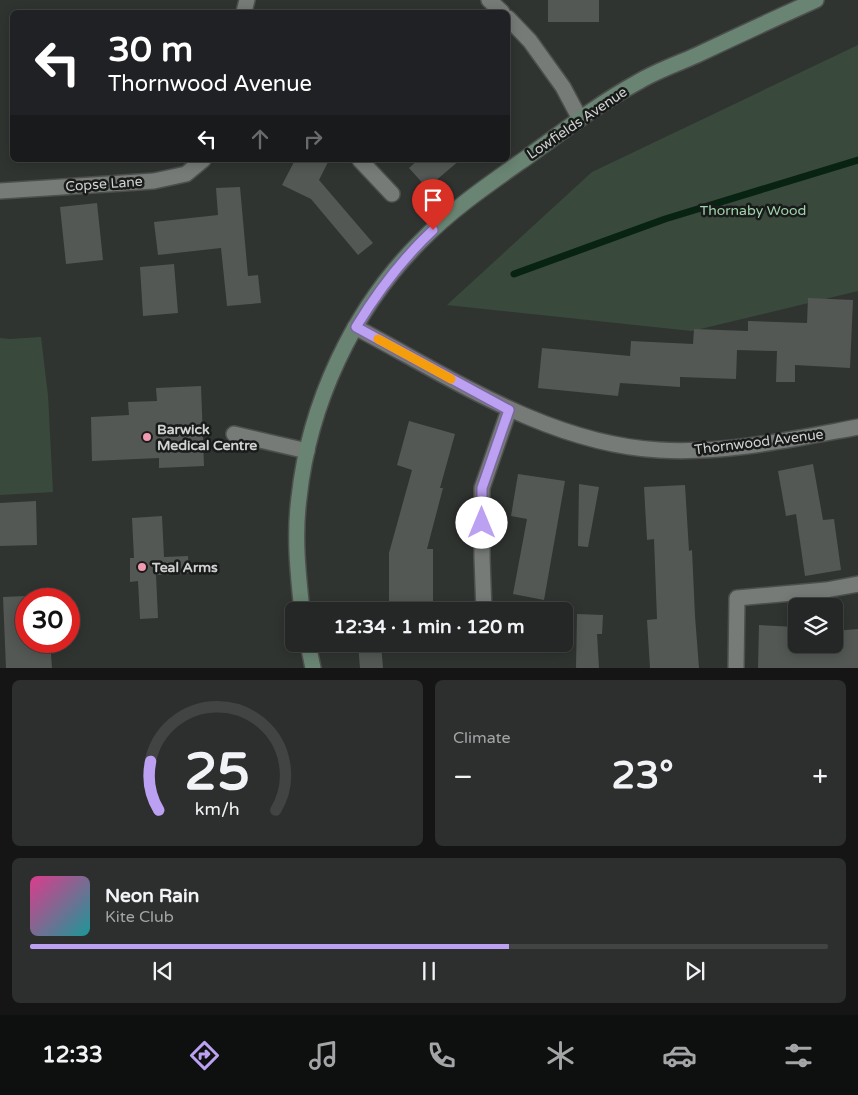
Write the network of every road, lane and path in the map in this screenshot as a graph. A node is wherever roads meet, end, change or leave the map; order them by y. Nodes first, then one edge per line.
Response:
1 (489, 0) edge
2 (816, 0) edge
3 (500, 10) edge
4 (510, 20) edge
5 (580, 119) junction
6 (201, 162) edge
7 (362, 162) edge
8 (0, 191) edge
9 (392, 194) dead end
10 (356, 327) junction
11 (509, 410) junction
12 (858, 427) edge
13 (234, 434) dead end
14 (307, 451) junction
15 (858, 584) edge
16 (301, 602) edge
17 (484, 602) edge
18 (309, 652) edge
19 (312, 668) edge
20 (736, 668) edge

1 - 3 street
2 - 5 street, Lowfields Avenue
4 - 5 street
5 - 10 street, Lowfields Avenue
6 - 8 street, Copse Lane
7 - 9 street
10 - 11 street, Thornwood Avenue
10 - 14 street, Lowfields Avenue
11 - 12 street, Thornwood Avenue
11 - 17 street
13 - 14 street
14 - 16 street, Lowfields Avenue
15 - 20 street
18 - 19 street

